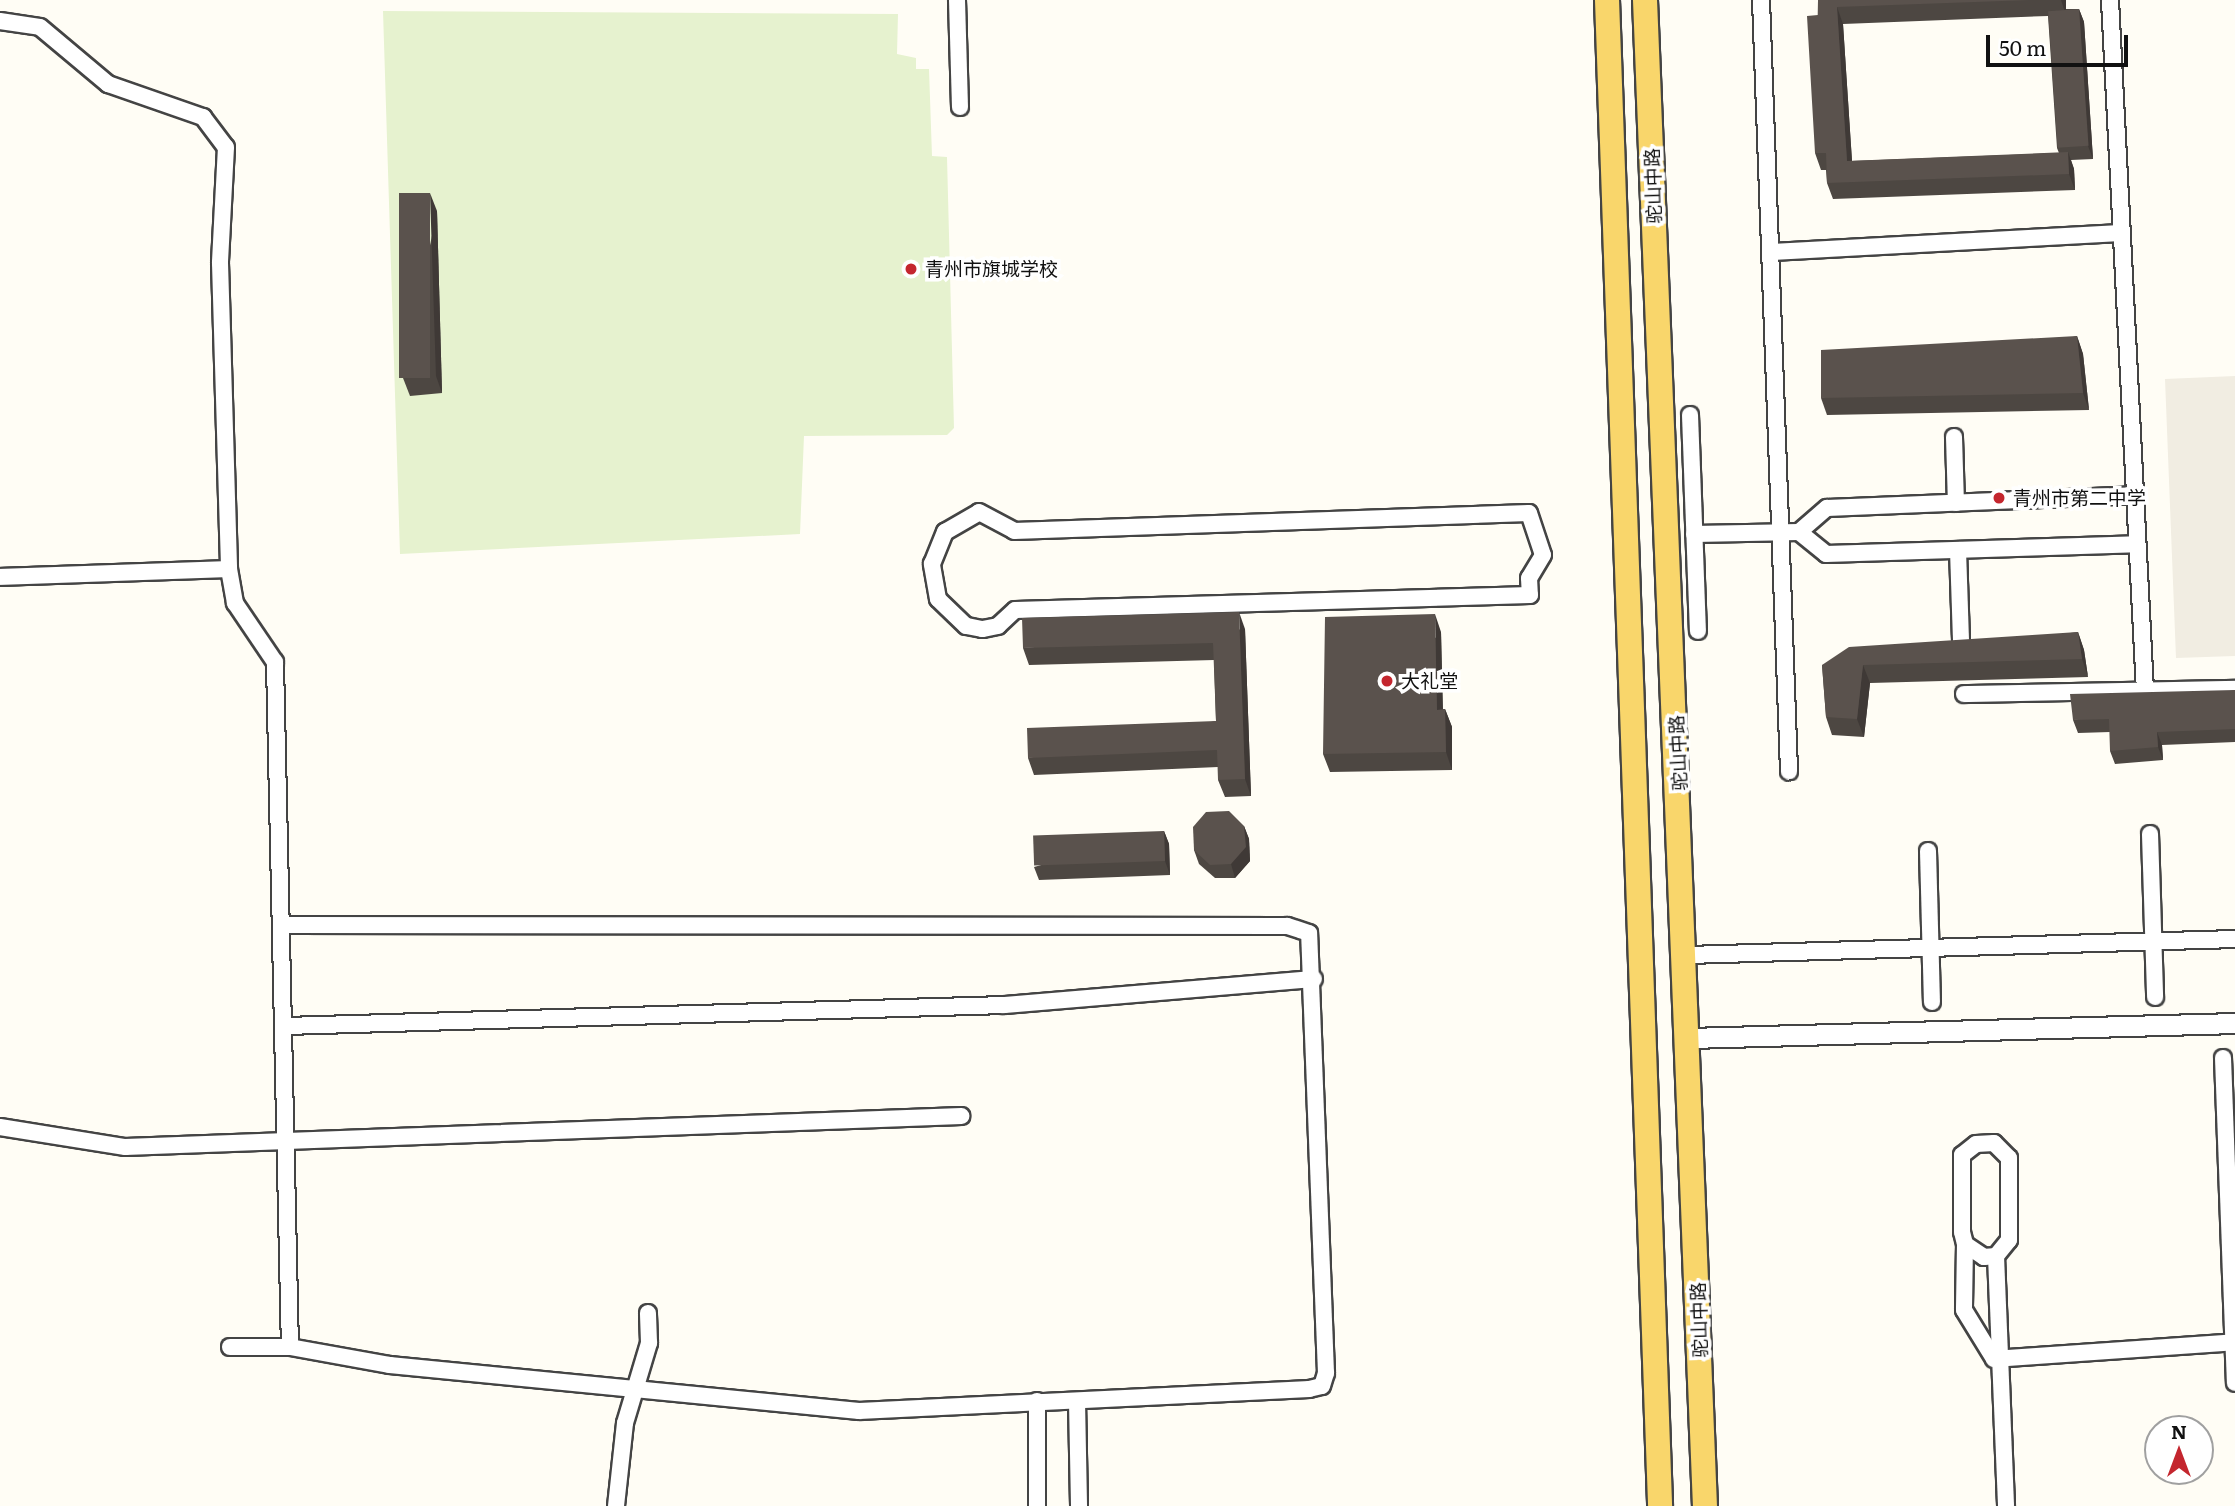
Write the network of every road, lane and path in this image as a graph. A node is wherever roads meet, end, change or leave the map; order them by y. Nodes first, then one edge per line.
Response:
1 (957, 0) edge
2 (1607, 0) edge
3 (1645, 0) edge
4 (1761, 0) edge
5 (2110, 0) edge
6 (0, 21) edge
7 (960, 107) dead end
8 (2121, 233) junction
9 (1771, 252) junction
10 (1690, 415) dead end
11 (1954, 437) dead end
12 (2134, 495) junction
13 (1956, 503) junction
14 (1798, 532) junction
15 (1781, 533) junction
16 (1694, 534) junction
17 (2136, 544) junction
18 (1958, 550) junction
19 (229, 569) junction
20 (0, 577) edge
21 (1015, 610) joint
22 (1698, 631) dead end
23 (1961, 642) edge
24 (2235, 689) edge
25 (2145, 690) junction
26 (1964, 694) dead end
27 (1789, 771) dead end
28 (2150, 834) dead end
29 (1928, 851) dead end
30 (285, 925) junction
31 (2235, 939) edge
32 (2153, 941) junction
33 (1931, 947) junction
34 (1687, 955) junction
35 (1314, 979) junction
36 (2155, 997) dead end
37 (1932, 1002) dead end
38 (2235, 1023) edge
39 (285, 1026) junction
40 (1689, 1038) junction
41 (2222, 1058) dead end
42 (961, 1116) dead end
43 (0, 1127) edge
44 (285, 1144) junction
45 (1965, 1244) junction
46 (1996, 1256) junction
47 (648, 1312) dead end
48 (2234, 1342) edge
49 (230, 1347) dead end
50 (290, 1347) junction
51 (2002, 1357) junction
52 (2235, 1382) edge
53 (632, 1389) junction
54 (1037, 1401) junction
55 (1077, 1401) junction
56 (616, 1506) edge
57 (1037, 1506) edge
58 (1079, 1506) edge
59 (1660, 1506) edge
60 (1705, 1506) edge
61 (2006, 1506) edge

1 - 7 street
2 - 59 main road, 驼山中路
3 - 34 main road, 驼山中路
4 - 9 street
5 - 8 street
6 - 19 street
8 - 9 street
8 - 12 street
9 - 15 street
10 - 16 street
11 - 13 street
12 - 13 street
12 - 17 street
13 - 14 street
14 - 15 street
14 - 18 street
15 - 16 street
15 - 27 street
16 - 22 street
17 - 18 street
17 - 25 street
18 - 23 street
19 - 20 street
19 - 30 street
21 - 21 street
24 - 25 street
25 - 26 street
28 - 32 street
29 - 33 street
30 - 35 street
30 - 39 street
31 - 32 street
32 - 33 street
32 - 36 street
33 - 34 street
33 - 37 street
34 - 40 main road, 驼山中路
35 - 39 street
35 - 55 street
38 - 40 street
39 - 44 street
40 - 60 main road, 驼山中路
41 - 48 street
42 - 44 street
43 - 44 street
44 - 50 street
45 - 46 street
45 - 46 street
45 - 51 street
46 - 51 street
47 - 53 street
48 - 51 street
48 - 52 street
49 - 50 street
50 - 53 street
51 - 61 street
53 - 54 street
53 - 56 street
54 - 55 street
54 - 57 street
55 - 58 street

